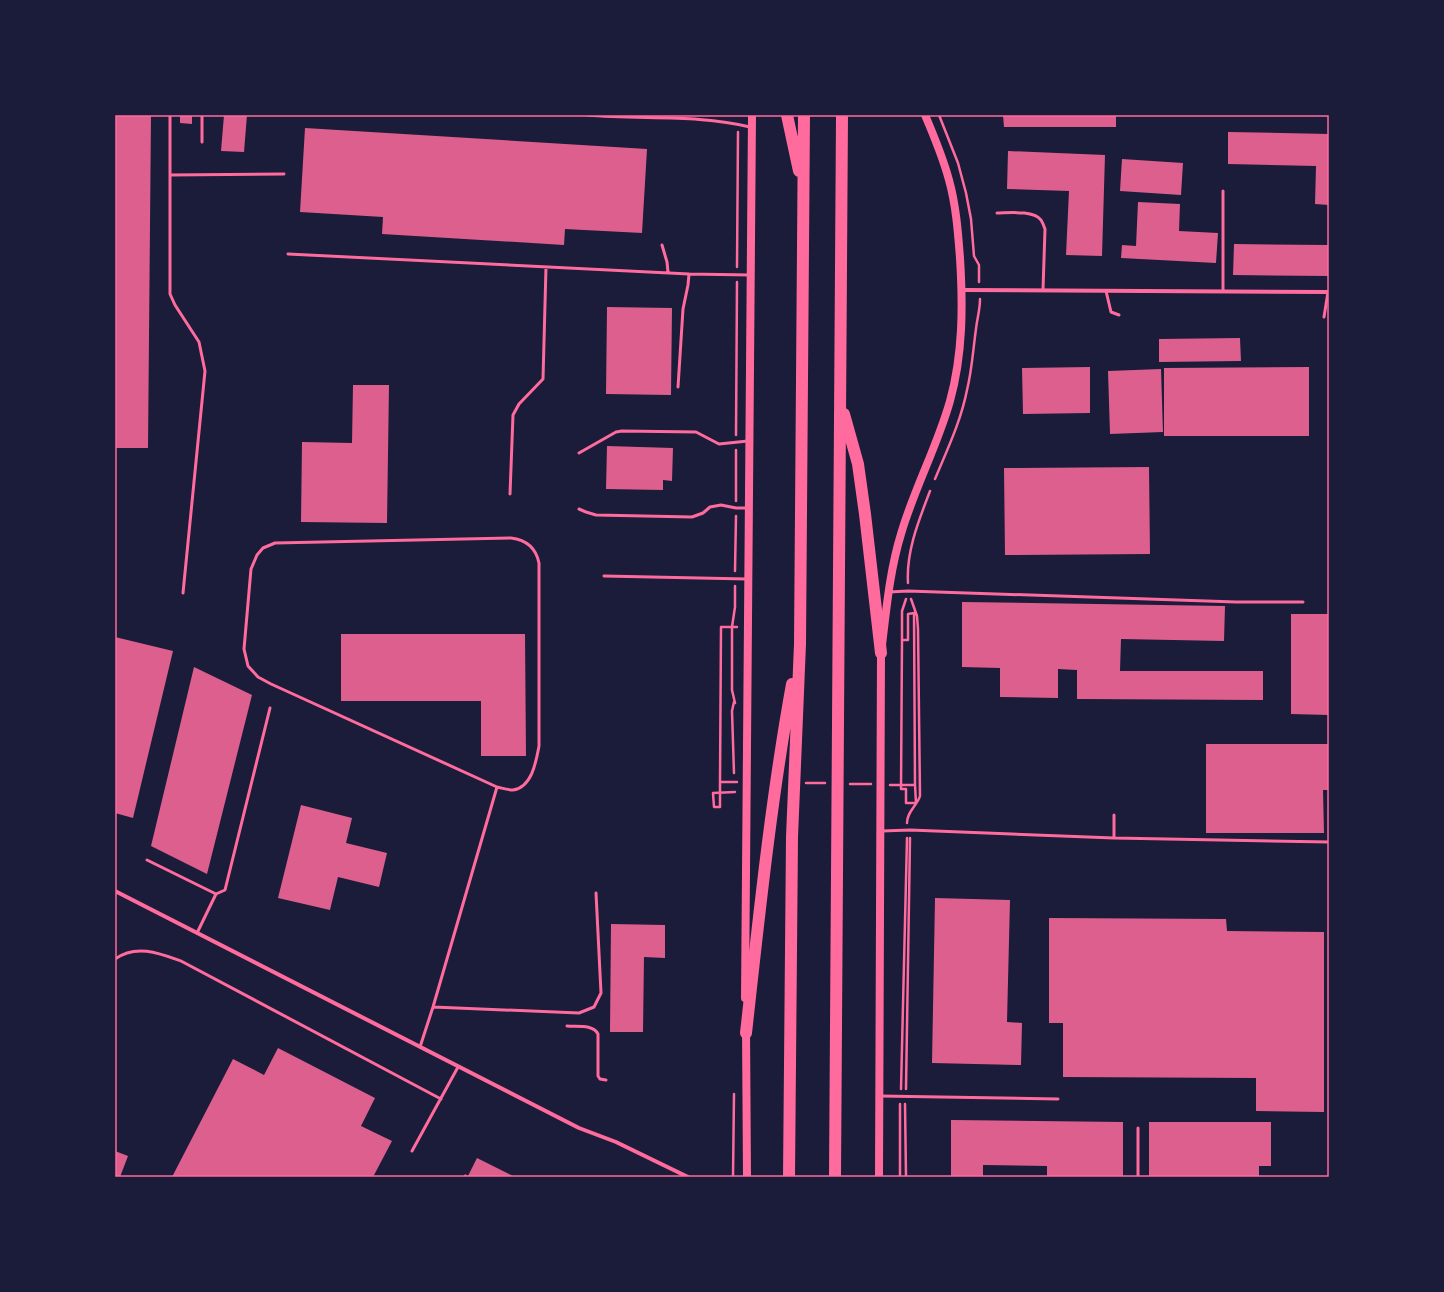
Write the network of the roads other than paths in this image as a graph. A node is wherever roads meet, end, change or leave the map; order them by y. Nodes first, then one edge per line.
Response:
1 (170, 115) edge
2 (202, 115) edge
3 (587, 115) edge
4 (752, 115) edge
5 (787, 115) edge
6 (804, 115) edge
7 (842, 115) edge
8 (925, 115) edge
9 (752, 127) junction
10 (202, 142) dead end
11 (284, 174) dead end
12 (170, 175) junction
13 (804, 188) junction
14 (1223, 191) dead end
15 (997, 213) dead end
16 (662, 245) dead end
17 (288, 254) dead end
18 (546, 267) junction
19 (668, 272) junction
20 (689, 274) junction
21 (751, 275) junction
22 (962, 290) junction
23 (1043, 290) junction
24 (1106, 291) junction
25 (1223, 291) junction
26 (1329, 292) edge
27 (1119, 315) dead end
28 (1324, 317) dead end
29 (678, 387) dead end
30 (840, 401) junction
31 (749, 440) junction
32 (579, 453) dead end
33 (510, 494) dead end
34 (749, 508) junction
35 (579, 509) dead end
36 (604, 576) dead end
37 (748, 579) junction
38 (889, 592) junction
39 (183, 593) dead end
40 (1303, 602) dead end
41 (800, 644) junction
42 (881, 653) junction
43 (270, 708) dead end
44 (497, 787) junction
45 (1114, 815) dead end
46 (880, 832) junction
47 (1114, 838) junction
48 (1329, 842) edge
49 (147, 860) dead end
50 (115, 891) edge
51 (596, 893) dead end
52 (216, 894) junction
53 (197, 933) junction
54 (115, 959) edge
55 (433, 1007) junction
56 (567, 1026) dead end
57 (746, 1033) junction
58 (420, 1047) junction
59 (458, 1067) junction
60 (606, 1080) dead end
61 (880, 1096) junction
62 (441, 1099) junction
63 (1058, 1099) dead end
64 (1138, 1128) dead end
65 (412, 1151) dead end
66 (688, 1177) edge
67 (747, 1177) edge
68 (789, 1177) edge
69 (835, 1177) edge
70 (879, 1177) edge
71 (1138, 1177) edge

1 - 12 lane
2 - 10 lane
3 - 9 lane
4 - 9 main road
5 - 13 highway
6 - 13 highway
7 - 30 highway
8 - 22 main road
9 - 21 main road
11 - 12 lane
12 - 39 lane
13 - 41 highway
14 - 25 lane
15 - 23 lane
16 - 19 lane
17 - 18 lane
18 - 19 lane
18 - 33 lane
19 - 20 lane
20 - 21 lane
20 - 29 lane
21 - 31 main road
22 - 23 street
22 - 38 main road
23 - 24 street
24 - 25 street
24 - 27 lane
25 - 26 street
26 - 28 lane
30 - 42 highway
30 - 69 highway
31 - 32 lane
31 - 34 main road
34 - 35 lane
34 - 37 main road
36 - 37 lane
37 - 57 main road
38 - 40 lane
38 - 42 main road
41 - 57 highway
41 - 68 highway
42 - 46 main road
43 - 52 lane
44 - 44 lane
44 - 55 lane
45 - 47 lane
46 - 47 lane
46 - 61 main road
47 - 48 lane
49 - 52 lane
50 - 53 street
51 - 55 lane
52 - 53 lane
53 - 58 street
54 - 62 lane
55 - 58 lane
56 - 60 lane
57 - 67 main road
58 - 59 street
59 - 62 lane
59 - 66 street
61 - 63 lane
61 - 70 main road
62 - 65 lane
64 - 71 lane

